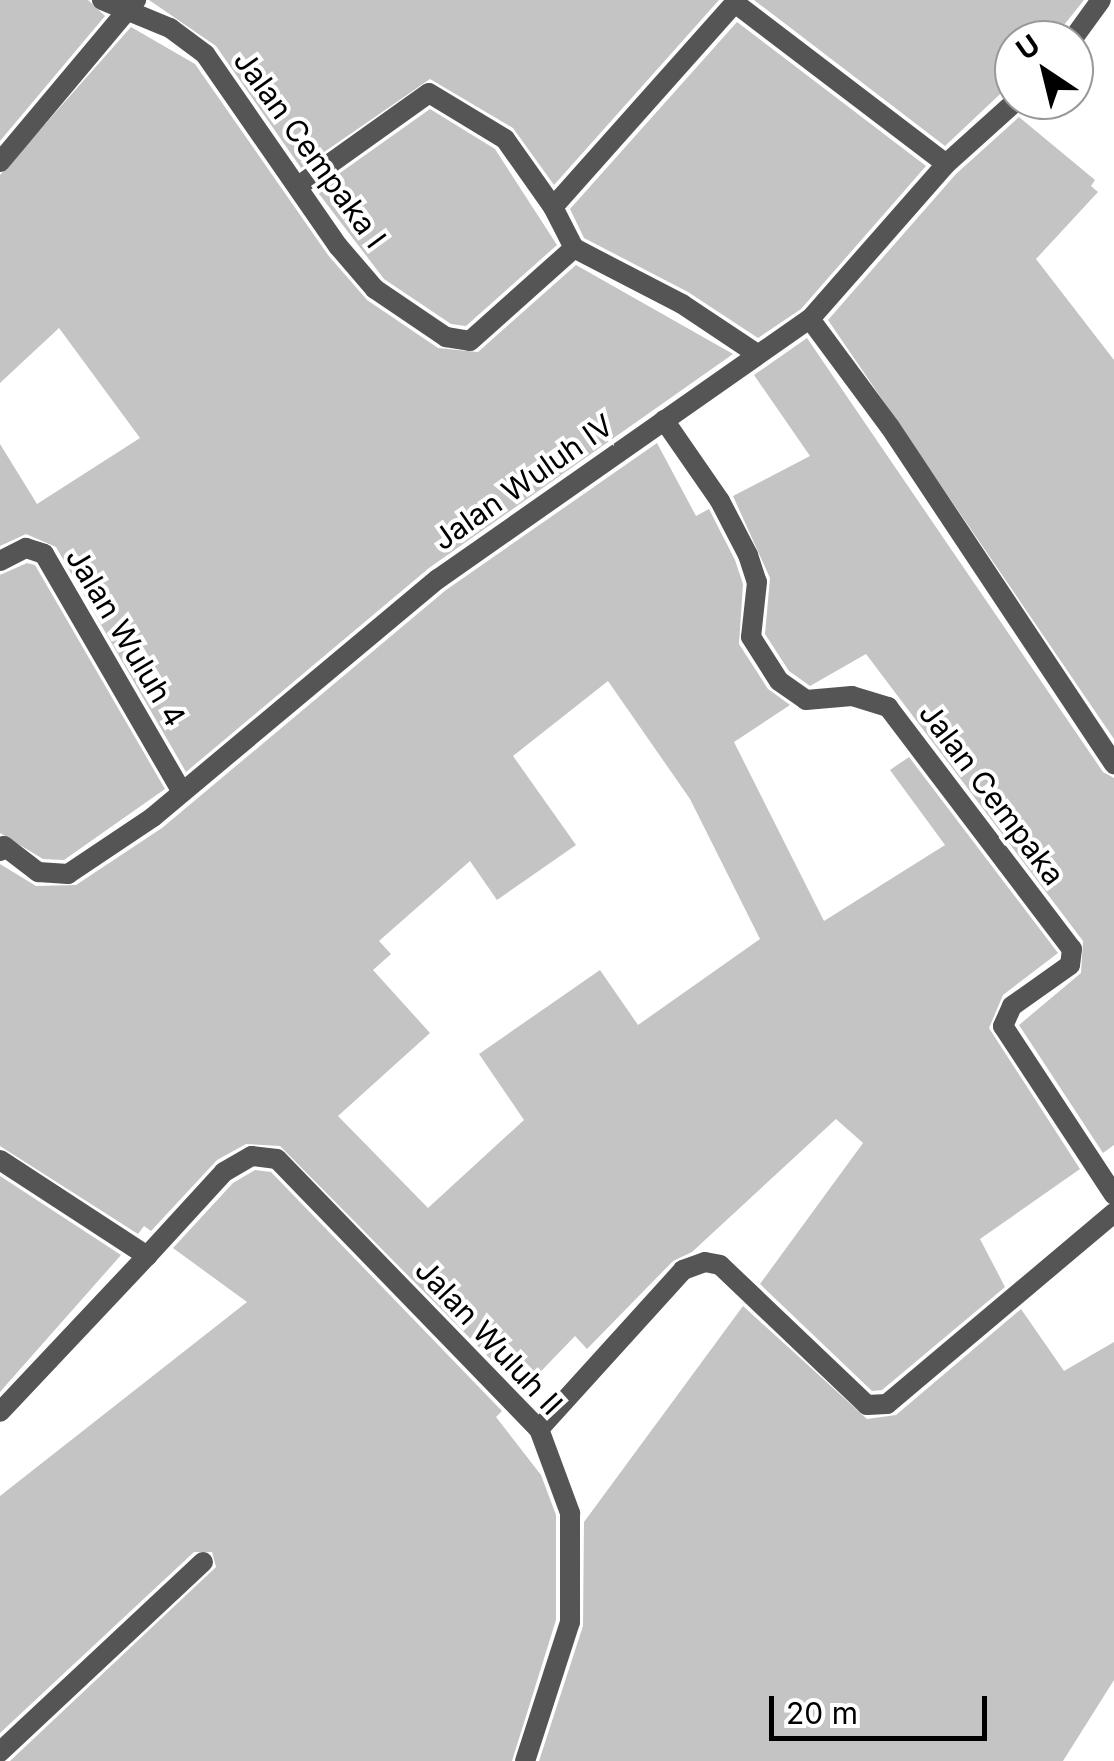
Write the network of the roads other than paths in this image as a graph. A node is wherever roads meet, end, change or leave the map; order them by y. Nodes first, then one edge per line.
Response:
1 (102, 0) edge
2 (734, 1) edge
3 (130, 7) edge
4 (994, 120) edge
5 (0, 162) edge
6 (946, 164) junction
7 (300, 185) junction
8 (552, 207) junction
9 (574, 248) junction
10 (810, 320) junction
11 (757, 354) junction
12 (664, 420) junction
13 (0, 561) edge
14 (1114, 764) edge
15 (182, 792) junction
16 (2, 848) edge
17 (0, 1160) edge
18 (1114, 1195) edge
19 (1114, 1213) edge
20 (146, 1256) junction
21 (0, 1412) edge
22 (539, 1429) junction
23 (203, 1562) dead end
24 (1, 1757) edge
25 (525, 1761) edge

1 - 3 street, Jalan Cempaka I
2 - 6 street
2 - 8 street
3 - 5 street
3 - 7 street, Jalan Cempaka I
4 - 6 street, Jalan Wuluh IV
6 - 10 street, Jalan Wuluh IV
7 - 8 street
7 - 9 street, Jalan Cempaka I
8 - 9 street
9 - 11 street
10 - 11 street, Jalan Wuluh IV
10 - 14 street
11 - 12 street, Jalan Wuluh IV
12 - 15 street, Jalan Wuluh IV
12 - 18 street, Jalan Cempaka
13 - 15 street, Jalan Wuluh 4
15 - 16 street, Jalan Wuluh IV
17 - 20 street
19 - 22 street
20 - 21 street, Jalan Wuluh II
20 - 22 street, Jalan Wuluh II
22 - 25 street, Jalan Wuluh II
23 - 24 street

